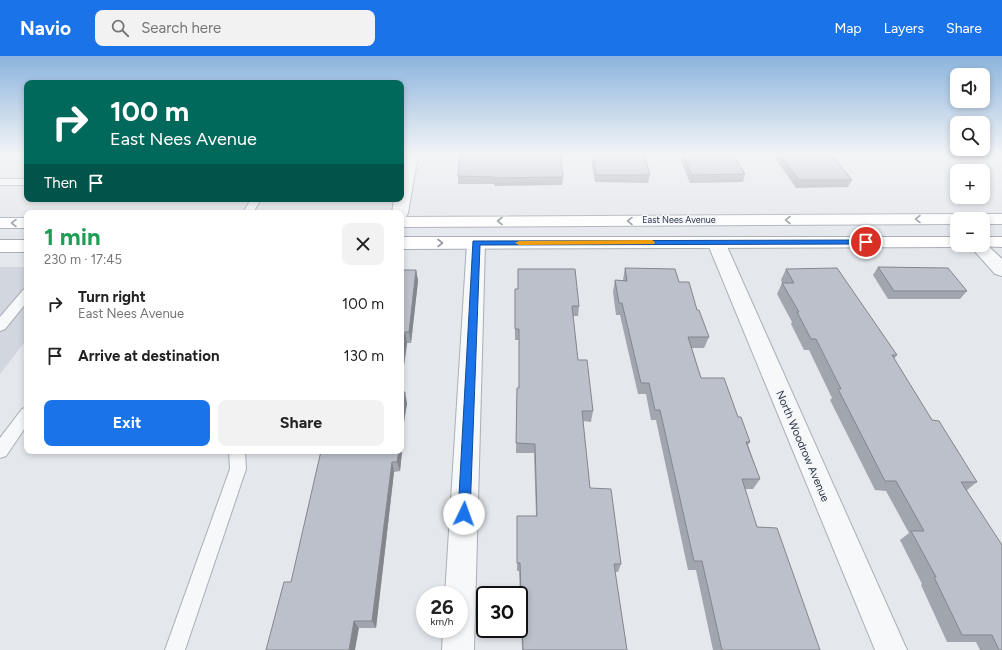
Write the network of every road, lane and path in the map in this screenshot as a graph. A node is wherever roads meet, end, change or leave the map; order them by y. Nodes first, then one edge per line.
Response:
1 (990, 219) edge
2 (1002, 219) edge
3 (950, 220) edge
4 (404, 222) edge
5 (0, 223) edge
6 (24, 223) edge
7 (716, 242) junction
8 (950, 242) edge
9 (990, 242) edge
10 (1002, 242) edge
11 (476, 243) junction
12 (404, 244) edge
13 (0, 246) edge
14 (24, 246) edge
15 (985, 252) edge
16 (1002, 270) edge
17 (24, 297) edge
18 (0, 326) edge
19 (24, 417) edge
20 (0, 451) edge
21 (237, 454) edge
22 (461, 586) edge
23 (459, 638) edge
24 (175, 650) edge
25 (458, 650) edge
26 (891, 650) edge

1 - 2 main road
3 -> 4 main road, East Nees Avenue
6 -> 5 main road
7 - 8 main road
7 - 11 main road
7 - 26 street, North Woodrow Avenue
9 - 10 main road
12 -> 11 main road
11 - 22 street
13 - 14 main road
15 - 16 street
17 - 18 lane
19 - 20 lane
21 - 24 lane
23 - 25 street

